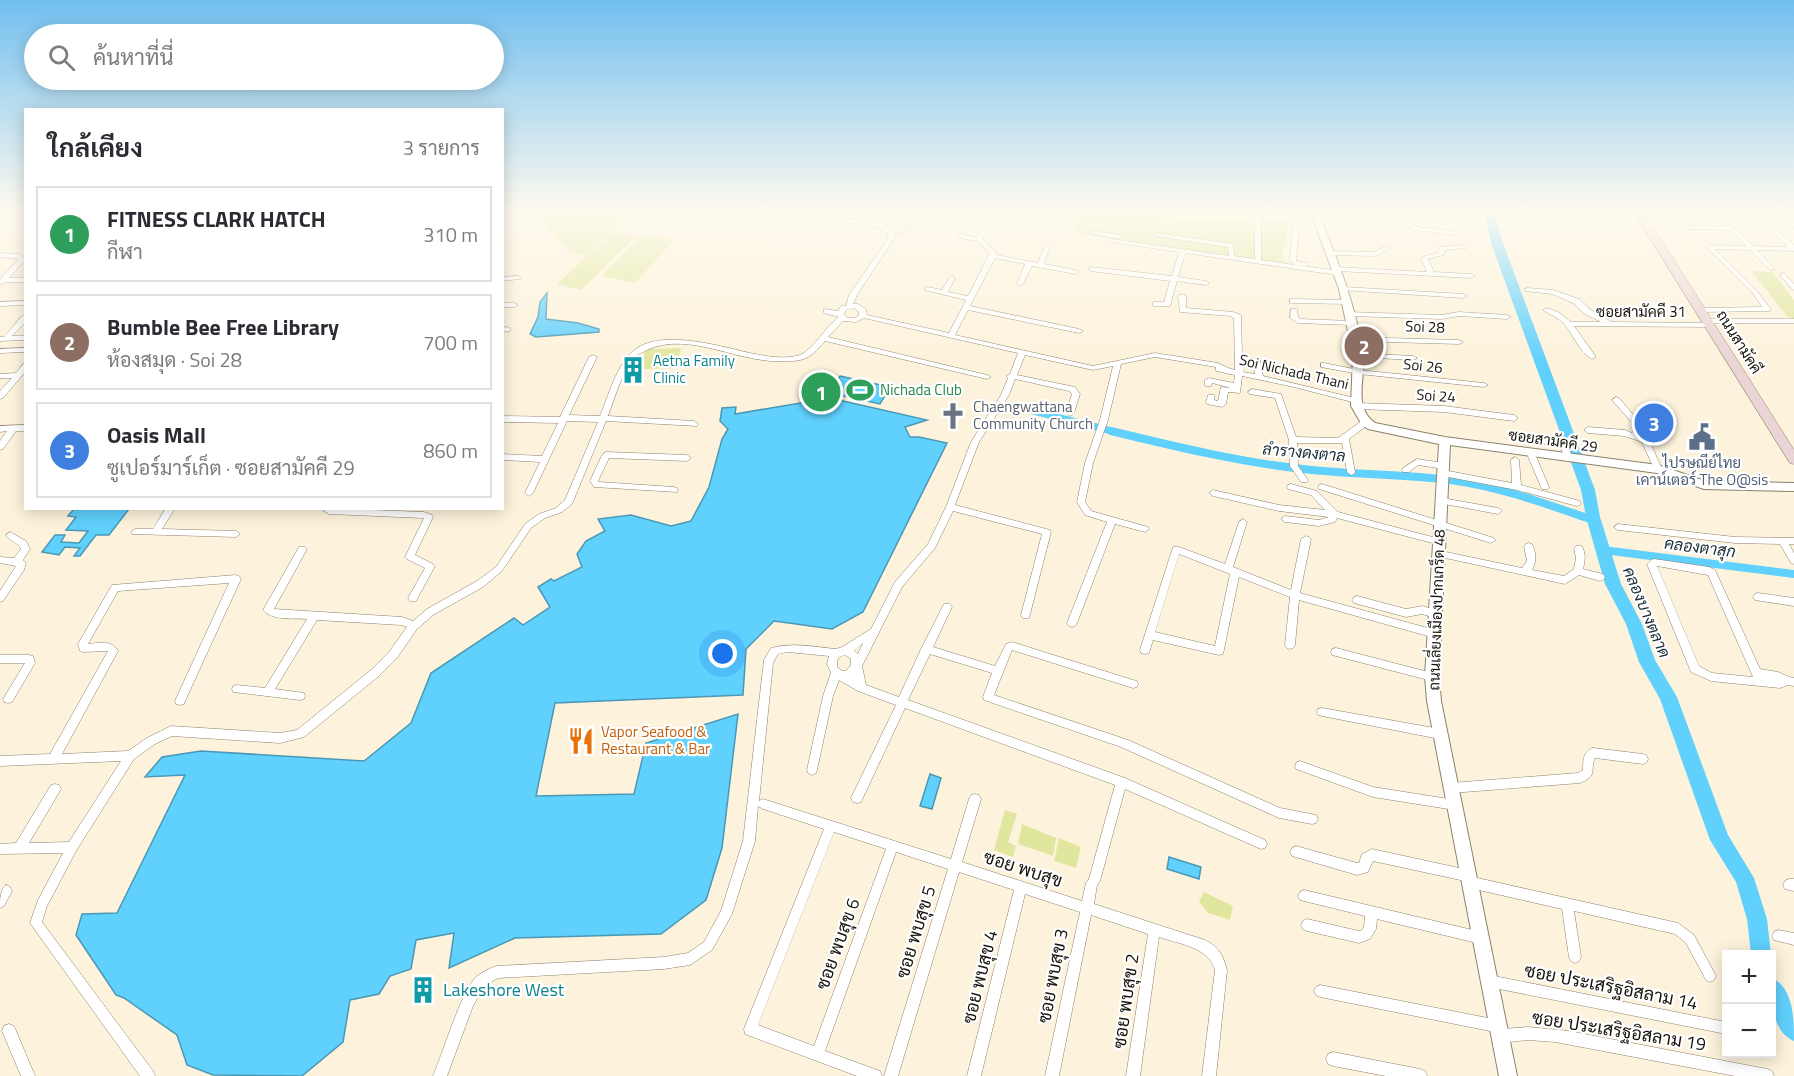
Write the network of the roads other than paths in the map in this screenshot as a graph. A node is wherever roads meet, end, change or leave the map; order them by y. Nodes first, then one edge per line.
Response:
1 (20, 261) edge
2 (876, 261) edge
3 (990, 261) edge
4 (1016, 261) edge
5 (1042, 261) edge
6 (1179, 261) edge
7 (1261, 261) edge
8 (1278, 261) edge
9 (1333, 261) edge
10 (1425, 261) edge
11 (1670, 261) edge
12 (1724, 261) edge
13 (1764, 261) edge
14 (1295, 263) joint
15 (1029, 264) junction
16 (1040, 266) junction
17 (1091, 269) dead end
18 (1336, 270) junction
19 (1772, 270) dead end
20 (0, 271) edge
21 (11, 271) junction
22 (1075, 272) dead end
23 (1431, 274) junction
24 (1783, 275) dead end
25 (1472, 276) dead end
26 (518, 278) dead end
27 (952, 278) dead end
28 (1173, 278) junction
29 (504, 279) edge
30 (24, 280) edge
31 (1, 282) edge
32 (1020, 284) dead end
33 (1206, 284) dead end
34 (1794, 288) edge
35 (927, 289) dead end
36 (1344, 289) junction
37 (1527, 290) dead end
38 (944, 293) junction
39 (1463, 296) dead end
40 (1182, 297) dead end
41 (1293, 302) dead end
42 (1347, 302) junction
43 (24, 303) edge
44 (968, 303) junction
45 (0, 304) edge
46 (1156, 304) dead end
47 (504, 305) edge
48 (514, 305) dead end
49 (829, 308) dead end
50 (1547, 310) dead end
51 (1702, 310) junction
52 (844, 311) junction
53 (1294, 311) dead end
54 (862, 316) junction
55 (1507, 317) dead end
56 (1351, 318) junction
57 (24, 319) edge
58 (1794, 321) edge
59 (1571, 324) junction
60 (1610, 324) junction
61 (1710, 324) junction
62 (1794, 327) edge
63 (1079, 331) dead end
64 (951, 336) junction
65 (24, 338) edge
66 (822, 338) junction
67 (3, 339) edge
68 (1354, 339) junction
69 (1459, 342) dead end
70 (24, 350) edge
71 (0, 351) edge
72 (1022, 352) junction
73 (1358, 355) junction
74 (592, 357) dead end
75 (1592, 357) dead end
76 (1239, 358) junction
77 (1413, 358) dead end
78 (1118, 362) junction
79 (1324, 365) dead end
80 (24, 368) edge
81 (1359, 372) junction
82 (1239, 373) junction
83 (18, 375) junction
84 (0, 376) edge
85 (1011, 376) junction
86 (987, 377) dead end
87 (1259, 377) junction
88 (1208, 384) dead end
89 (1484, 385) dead end
90 (1237, 387) junction
91 (1252, 392) dead end
92 (0, 396) edge
93 (1211, 397) dead end
94 (1616, 400) dead end
95 (1356, 404) junction
96 (1070, 413) dead end
97 (564, 418) junction
98 (604, 418) junction
99 (1514, 418) dead end
100 (504, 419) edge
101 (1366, 422) junction
102 (694, 424) dead end
103 (14, 428) junction
104 (24, 428) edge
105 (0, 429) edge
106 (1588, 430) dead end
107 (1635, 435) junction
108 (1345, 439) junction
109 (1293, 440) junction
110 (1445, 441) junction
111 (1542, 441) dead end
112 (0, 447) edge
113 (1531, 454) junction
114 (504, 457) edge
115 (687, 458) dead end
116 (544, 459) junction
117 (1515, 460) dead end
118 (1571, 460) junction
119 (1794, 460) edge
120 (583, 468) junction
121 (599, 469) junction
122 (1658, 469) junction
123 (1406, 470) dead end
124 (1351, 472) dead end
125 (1299, 473) dead end
126 (1443, 475) junction
127 (1291, 487) dead end
128 (1322, 487) dead end
129 (1517, 487) junction
130 (1545, 487) dead end
131 (1794, 487) edge
132 (674, 490) dead end
133 (529, 493) dead end
134 (1213, 493) dead end
135 (1442, 501) junction
136 (1577, 503) dead end
137 (950, 507) junction
138 (170, 510) edge
139 (327, 510) edge
140 (1498, 511) dead end
141 (1335, 514) junction
142 (1286, 519) dead end
143 (1112, 520) junction
144 (1243, 522) dead end
145 (1441, 525) junction
146 (1618, 527) dead end
147 (1145, 529) dead end
148 (135, 532) dead end
149 (156, 532) junction
150 (236, 534) dead end
151 (10, 535) dead end
152 (1306, 539) dead end
153 (1491, 540) dead end
154 (1794, 541) edge
155 (1783, 542) junction
156 (1529, 546) dead end
157 (1440, 548) junction
158 (1579, 548) dead end
159 (302, 549) dead end
160 (0, 560) edge
161 (17, 561) junction
162 (1794, 561) edge
163 (1232, 570) junction
164 (1578, 571) junction
165 (1523, 572) junction
166 (1600, 577) dead end
167 (1295, 595) junction
168 (0, 597) edge
169 (1758, 597) dead end
170 (413, 598) dead end
171 (1357, 600) dead end
172 (1794, 602) edge
173 (947, 607) dead end
174 (1436, 614) junction
175 (1026, 615) dead end
176 (314, 616) junction
177 (1072, 623) dead end
178 (414, 626) junction
179 (874, 632) junction
180 (1435, 634) junction
181 (1149, 635) junction
182 (1290, 645) dead end
183 (926, 649) junction
184 (1144, 650) dead end
185 (818, 651) junction
186 (1336, 652) dead end
187 (840, 653) junction
188 (2, 661) edge
189 (830, 663) junction
190 (857, 666) junction
191 (998, 671) junction
192 (836, 673) junction
193 (1757, 676) junction
194 (1432, 677) junction
195 (1790, 682) edge
196 (1133, 684) dead end
197 (862, 688) junction
198 (237, 689) dead end
199 (268, 692) junction
200 (300, 696) dead end
201 (8, 699) dead end
202 (180, 701) dead end
203 (900, 702) junction
204 (1322, 712) dead end
205 (1440, 734) junction
206 (130, 756) junction
207 (53, 759) junction
208 (1643, 759) dead end
209 (0, 761) edge
210 (1300, 766) dead end
211 (812, 770) dead end
212 (1121, 782) junction
213 (1451, 788) junction
214 (56, 789) dead end
215 (857, 798) dead end
216 (975, 799) dead end
217 (764, 804) dead end
218 (1455, 805) junction
219 (1312, 819) dead end
220 (831, 825) junction
221 (1261, 844) dead end
222 (893, 845) junction
223 (20, 848) junction
224 (72, 848) junction
225 (0, 849) edge
226 (1296, 852) dead end
227 (956, 866) junction
228 (1469, 879) junction
229 (1021, 887) junction
230 (1304, 896) dead end
231 (1567, 903) junction
232 (1085, 908) junction
233 (1371, 912) junction
234 (1307, 925) dead end
235 (1154, 931) junction
236 (1778, 936) dead end
237 (1481, 938) junction
238 (1794, 939) edge
239 (1575, 957) dead end
240 (1710, 976) dead end
241 (1489, 981) junction
242 (1320, 991) dead end
243 (1722, 1027) edge
244 (9, 1031) dead end
245 (1499, 1031) junction
246 (817, 1055) junction
247 (1333, 1059) dead end
248 (28, 1076) edge
249 (148, 1076) edge
250 (440, 1076) edge
251 (875, 1076) edge
252 (891, 1076) edge
253 (974, 1076) edge
254 (1052, 1076) edge
255 (1133, 1076) edge
256 (1209, 1076) edge
257 (1420, 1076) edge
258 (1508, 1076) edge
259 (1767, 1076) edge

1 - 21 street
2 - 52 street
3 - 44 street
4 - 15 street
5 - 16 street
6 - 28 street
7 - 18 street
8 - 14 street
9 - 18 street
10 - 23 street
11 - 51 main road, ถนนสามัคคี
12 - 51 street
13 - 19 street
14 - 18 street
15 - 16 street
15 - 32 street
16 - 22 street
17 - 28 street
18 - 23 street
18 - 36 street
20 - 21 street
21 - 31 street
23 - 25 street
24 - 34 street
26 - 29 street
27 - 38 street
28 - 33 street
28 - 46 street
30 - 31 street
35 - 38 street
36 - 39 street
36 - 42 street
37 - 60 street
38 - 44 street
40 - 76 street
41 - 42 street
42 - 56 street
43 - 45 street
44 - 63 street
44 - 64 street
47 - 48 street
49 - 52 street
50 - 59 street
51 - 61 main road, ถนนสามัคคี
52 - 54 street
52 - 54 street
52 - 66 street
53 - 56 street
54 - 64 street, Soi Nichada Thani
55 - 56 street
56 - 68 street
57 - 67 street
58 - 61 street
59 - 60 street, ซอยสามัคคี 31
59 - 75 street
60 - 61 street, ซอยสามัคคี 31
61 - 62 street
61 - 119 main road, ถนนสามัคคี
64 - 72 street, Soi Nichada Thani
65 - 67 street
66 - 86 street
66 - 98 street
68 - 69 street, Soi 28
68 - 73 street
70 - 71 street
72 - 78 street, Soi Nichada Thani
72 - 85 street
73 - 77 street
73 - 81 street
74 - 97 street
76 - 82 street
76 - 87 street
78 - 82 street, Soi Nichada Thani
78 - 143 street
79 - 81 street, Soi 26
80 - 83 street
81 - 89 street, Soi 26
81 - 95 street
82 - 87 street, Soi Nichada Thani
82 - 90 street
83 - 84 street
83 - 92 street
85 - 96 street
85 - 137 street
87 - 95 street, Soi Nichada Thani
88 - 90 street
90 - 93 street
91 - 109 street
94 - 107 street
95 - 99 street, Soi 24
95 - 101 street
97 - 98 street
97 - 100 street
97 - 116 street
98 - 102 street
98 - 120 street
101 - 108 street
101 - 110 street
103 - 104 street
103 - 105 street
103 - 112 street
106 - 107 street
107 - 122 street
108 - 109 street
108 - 124 street
109 - 125 street
110 - 113 street, ซอยสามัคคี 29
110 - 126 street, ถนนเลี่ยงเมืองปากเกร็ด 48
111 - 118 street
113 - 118 street, ซอยสามัคคี 29
113 - 130 street
114 - 116 street
115 - 121 street
116 - 133 street
117 - 129 street
118 - 122 street, ซอยสามัคคี 29
120 - 121 street
120 - 178 street
121 - 132 street
122 - 131 street, ซอยสามัคคี 29
123 - 126 street
126 - 129 street
126 - 135 street, ถนนเลี่ยงเมืองปากเกร็ด 48
127 - 141 street
128 - 145 street
129 - 136 street
134 - 141 street
135 - 140 street
135 - 145 street, ถนนเลี่ยงเมืองปากเกร็ด 48
137 - 175 street
137 - 179 street
138 - 149 street
139 - 170 street
141 - 142 street
141 - 157 street
143 - 147 street
143 - 177 street
144 - 163 street
145 - 153 street
145 - 157 street, ถนนเลี่ยงเมืองปากเกร็ด 48
146 - 155 street
148 - 149 street
149 - 150 street
151 - 161 street
152 - 167 street
154 - 155 street
155 - 162 street
156 - 165 street
157 - 165 street
157 - 174 street, ถนนเลี่ยงเมืองปากเกร็ด 48
158 - 164 street
159 - 176 street
160 - 161 street
161 - 168 street
163 - 167 street
163 - 181 street
163 - 181 street
164 - 165 street
164 - 166 street
167 - 180 street
167 - 182 street
169 - 172 street
171 - 174 street
173 - 183 street
174 - 180 street, ถนนเลี่ยงเมืองปากเกร็ด 48
176 - 178 street
176 - 199 street
178 - 206 street
179 - 187 street
179 - 190 street
180 - 194 street, ถนนเลี่ยงเมืองปากเกร็ด 48
181 - 184 street
183 - 191 street
183 - 203 street
185 - 187 street
185 - 189 street
185 - 250 street
186 - 194 street
187 - 189 street
187 - 190 street
188 - 201 street
189 - 192 street
190 - 192 street
190 - 197 street
191 - 196 street
191 - 219 street
192 - 197 street
192 - 211 street
193 - 193 street
193 - 195 street
194 - 205 street, ถนนเลี่ยงเมืองปากเกร็ด 48
197 - 203 street
198 - 199 street
199 - 200 street
202 - 207 street
203 - 212 street
203 - 215 street
204 - 205 street
205 - 213 street, ถนนเลี่ยงเมืองปากเกร็ด 48
206 - 207 street
206 - 224 street
207 - 209 street
208 - 213 street
210 - 218 street
212 - 221 street
212 - 232 street, ซอย พบสุข 3
213 - 218 street, ถนนเลี่ยงเมืองปากเกร็ด 48
214 - 223 street
216 - 227 street, ซอย พบสุข 5
217 - 220 street, ซอย พบสุข
218 - 228 street, ถนนเลี่ยงเมืองปากเกร็ด 48
220 - 222 street, ซอย พบสุข
220 - 246 street
222 - 227 street, ซอย พบสุข
222 - 246 street, ซอย พบสุข 6
223 - 224 street
223 - 225 street
224 - 249 street
226 - 228 street
227 - 229 street, ซอย พบสุข
227 - 252 street, ซอย พบสุข 5
228 - 231 street
228 - 237 street, ถนนเลี่ยงเมืองปากเกร็ด 48
229 - 232 street, ซอย พบสุข
229 - 253 street, ซอย พบสุข 4
230 - 233 street
231 - 239 street
231 - 240 street
232 - 235 street, ซอย พบสุข
232 - 254 street, ซอย พบสุข 3
233 - 234 street
233 - 237 street
235 - 255 street, ซอย พบสุข 2
235 - 256 street, ซอย พบสุข
236 - 238 street
237 - 241 street, ถนนเลี่ยงเมืองปากเกร็ด 48
241 - 243 street, ซอย ประเสริฐอิสลาม 14
241 - 245 street, ถนนเลี่ยงเมืองปากเกร็ด 48
242 - 245 street, ซอย ประเสริฐอิสลาม 19
244 - 248 street
245 - 258 street, ถนนเลี่ยงเมืองปากเกร็ด 48
245 - 259 street, ซอย ประเสริฐอิสลาม 19
246 - 251 street
247 - 257 street

